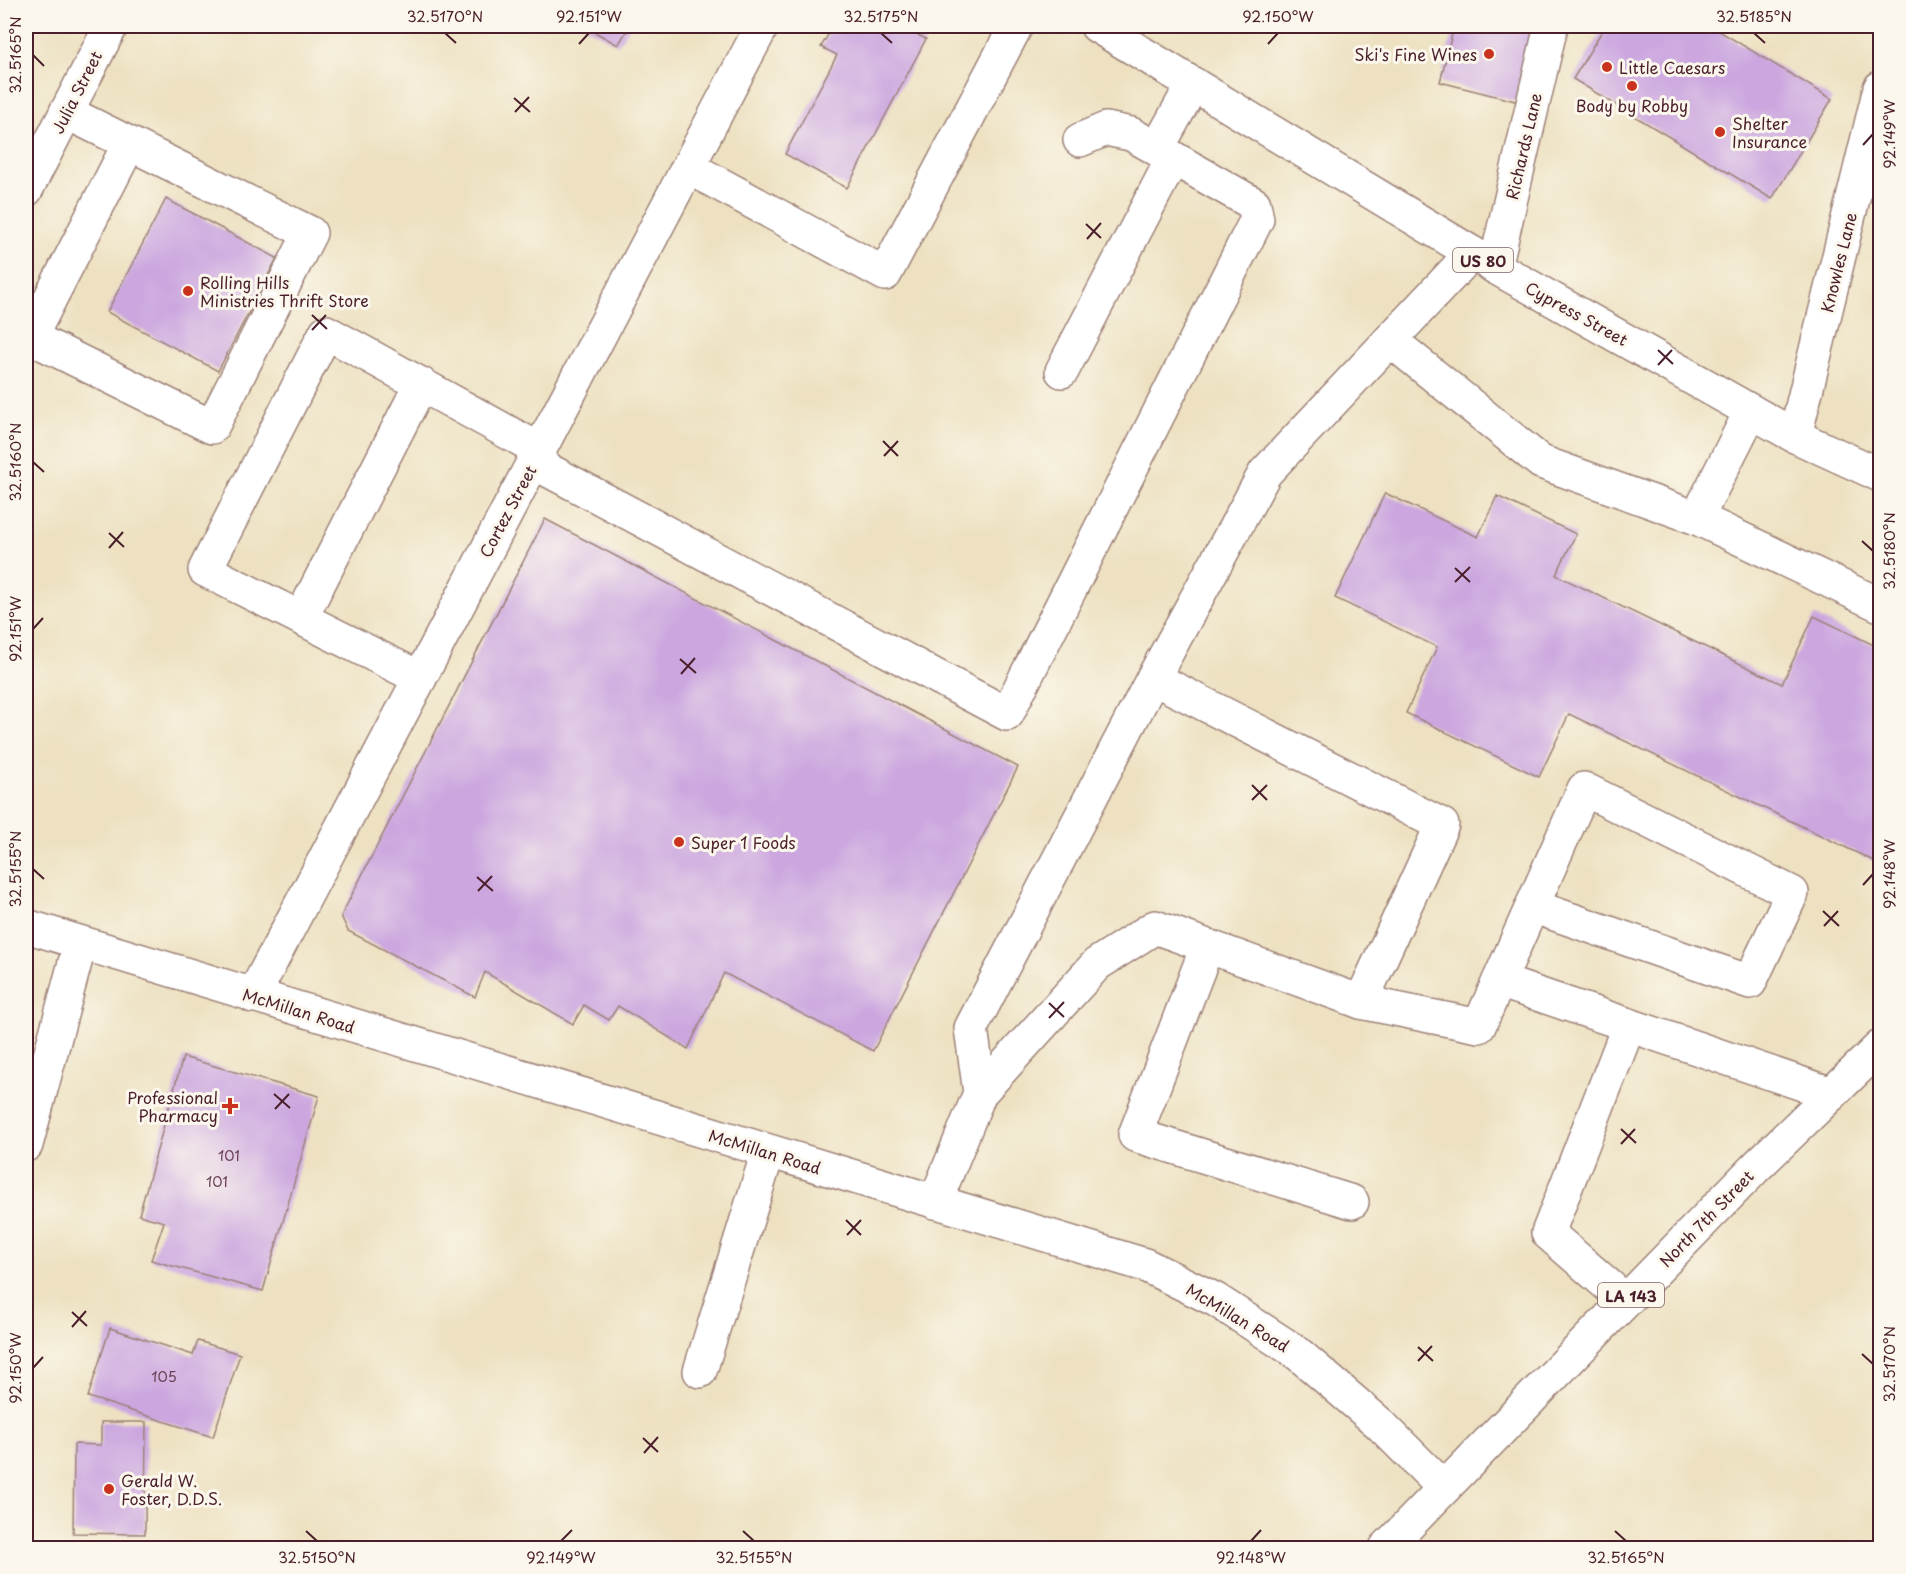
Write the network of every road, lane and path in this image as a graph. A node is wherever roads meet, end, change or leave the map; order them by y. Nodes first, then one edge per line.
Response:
1 (111, 26) edge
2 (762, 26) edge
3 (1016, 26) edge
4 (1097, 26) edge
5 (1551, 26) edge
6 (1193, 84) junction
7 (1881, 88) edge
8 (66, 112) junction
9 (1080, 140) dead end
10 (129, 144) junction
11 (1165, 153) junction
12 (688, 166) junction
13 (26, 190) edge
14 (1483, 260) junction
15 (28, 337) edge
16 (1390, 340) junction
17 (1062, 371) dead end
18 (421, 384) junction
19 (1751, 411) junction
20 (1795, 436) junction
21 (536, 456) junction
22 (1881, 475) edge
23 (1697, 518) junction
24 (1881, 605) edge
25 (301, 618) junction
26 (420, 678) junction
27 (1153, 678) junction
28 (1532, 906) junction
29 (26, 926) edge
30 (80, 944) junction
31 (1207, 946) junction
32 (1498, 981) junction
33 (253, 996) junction
34 (1361, 1002) junction
35 (1629, 1025) junction
36 (1881, 1047) edge
37 (980, 1093) junction
38 (1832, 1094) junction
39 (26, 1145) edge
40 (768, 1152) junction
41 (935, 1202) junction
42 (1352, 1202) dead end
43 (1625, 1300) junction
44 (700, 1371) dead end
45 (1444, 1488) junction
46 (1386, 1548) edge

1 - 8 street, Julia Street
2 - 12 street, Cortez Street
3 - 12 street
4 - 6 street, Cypress Street / US 80
5 - 14 street, Richards Lane
6 - 11 street
6 - 14 street, Cypress Street / US 80
7 - 20 street, Knowles Lane
8 - 10 street
8 - 13 street, Julia Street
9 - 11 street
10 - 15 street
10 - 15 street
11 - 17 street
11 - 21 street
12 - 21 street, Cortez Street
14 - 16 street
14 - 19 street, Cypress Street / US 80
16 - 23 street
16 - 27 street
18 - 21 street
18 - 25 street
18 - 25 street
19 - 20 street, Cypress Street / US 80
19 - 23 street
20 - 22 street, Cypress Street / US 80
21 - 26 street, Cortez Street
23 - 24 street
25 - 26 street
26 - 33 street, Cortez Street
27 - 34 street
27 - 37 street
28 - 28 street
28 - 32 street
29 - 30 street, McMillan Road
30 - 33 street, McMillan Road
30 - 39 street
31 - 34 street
31 - 37 street
31 - 42 street
32 - 34 street
32 - 35 street
33 - 40 street, McMillan Road
35 - 38 street
35 - 43 street
36 - 38 street, North 7th Street / LA 143
37 - 41 street
38 - 43 street, North 7th Street / LA 143
40 - 41 street, McMillan Road
40 - 44 street
41 - 45 street, McMillan Road
43 - 45 street, North 7th Street / LA 143
45 - 46 street, North 7th Street / LA 143

